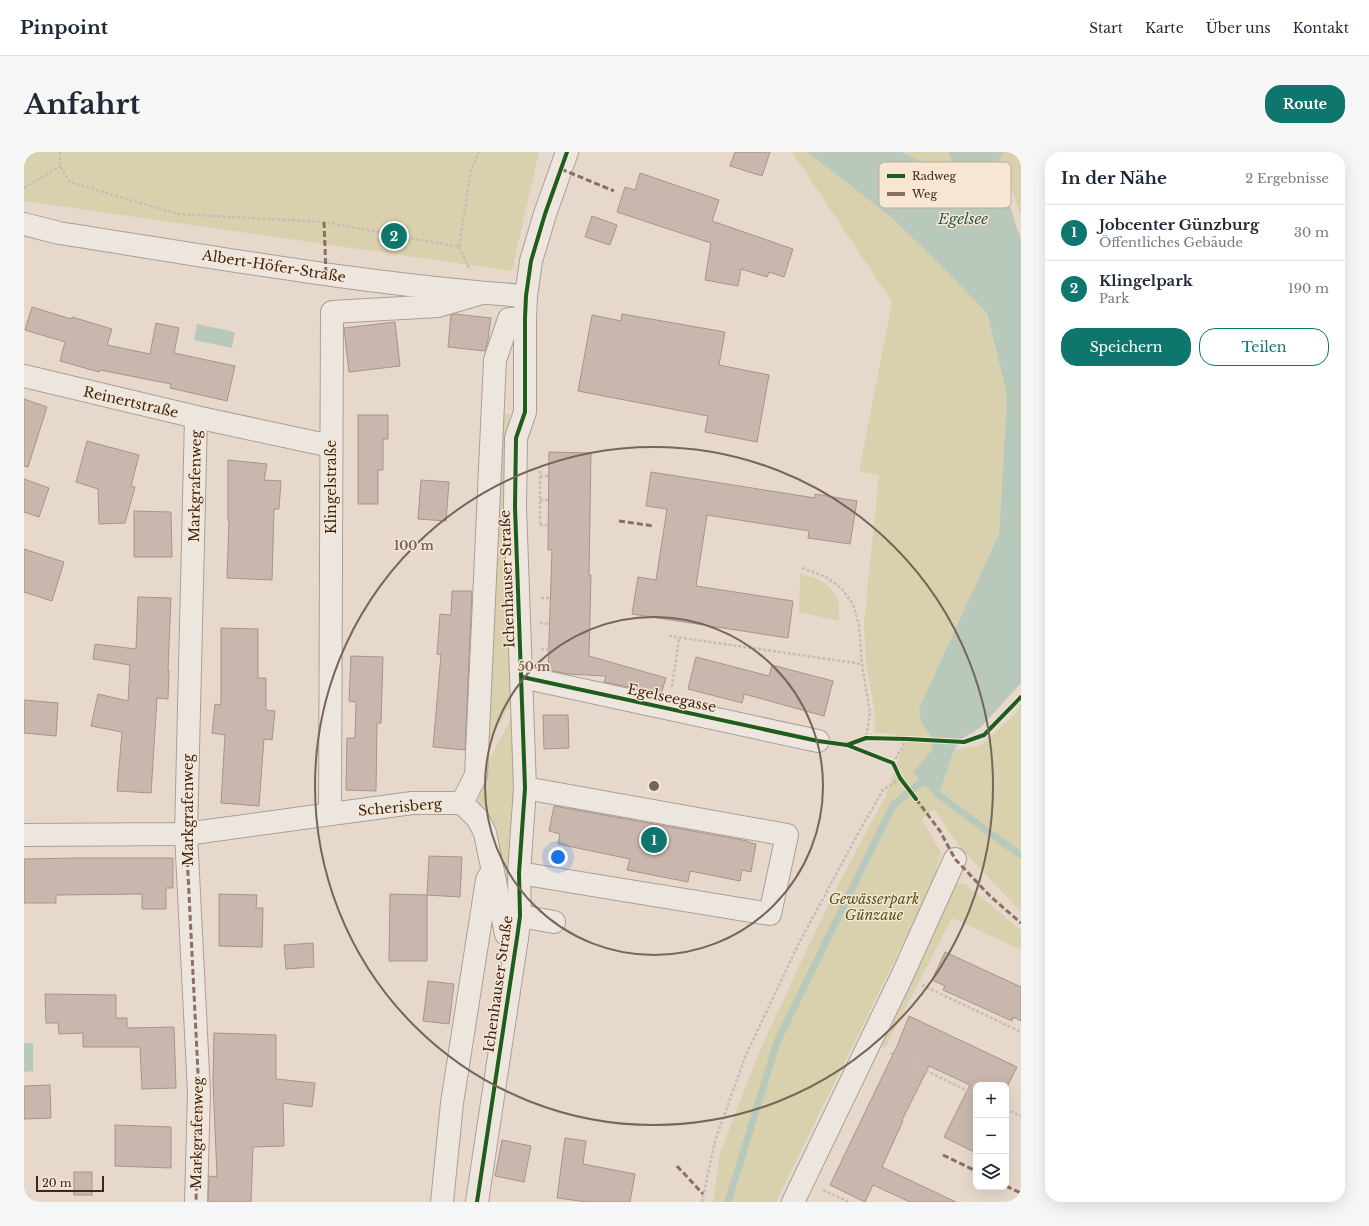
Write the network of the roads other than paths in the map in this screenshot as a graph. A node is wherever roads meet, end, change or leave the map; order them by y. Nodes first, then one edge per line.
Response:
1 (567, 152) edge
2 (24, 224) edge
3 (482, 293) junction
4 (526, 296) junction
5 (525, 318) junction
6 (24, 376) edge
7 (196, 417) junction
8 (331, 446) junction
9 (522, 677) junction
10 (818, 741) dead end
11 (525, 788) junction
12 (462, 803) junction
13 (330, 814) junction
14 (186, 834) junction
15 (24, 835) edge
16 (955, 859) dead end
17 (492, 870) junction
18 (519, 873) junction
19 (520, 916) junction
20 (554, 922) dead end
21 (517, 938) junction
22 (196, 1202) edge
23 (442, 1202) edge
24 (477, 1202) edge
25 (793, 1202) edge

1 - 4 street, Ichenhauser Straße
2 - 3 street, Albert-Höfer-Straße
3 - 4 street, Albert-Höfer-Straße
3 - 8 street, Klingelstraße
4 - 5 street, Ichenhauser Straße
5 - 9 street, Ichenhauser Straße
5 - 12 street
6 - 7 street, Reinertstraße
7 - 8 street, Reinertstraße
7 - 14 street, Markgrafenweg
8 - 13 street, Klingelstraße
9 - 10 street, Egelseegasse
9 - 11 street, Ichenhauser Straße
11 - 18 street, Ichenhauser Straße
11 - 18 street
12 - 13 street, Scherisberg
12 - 17 street, Scherisberg
13 - 14 street, Scherisberg
14 - 15 street, Scherisberg
14 - 22 street, Markgrafenweg
16 - 25 street
17 - 21 street, Scherisberg
17 - 23 street
18 - 19 street, Ichenhauser Straße
19 - 20 street
19 - 21 street, Ichenhauser Straße
21 - 24 street, Ichenhauser Straße

